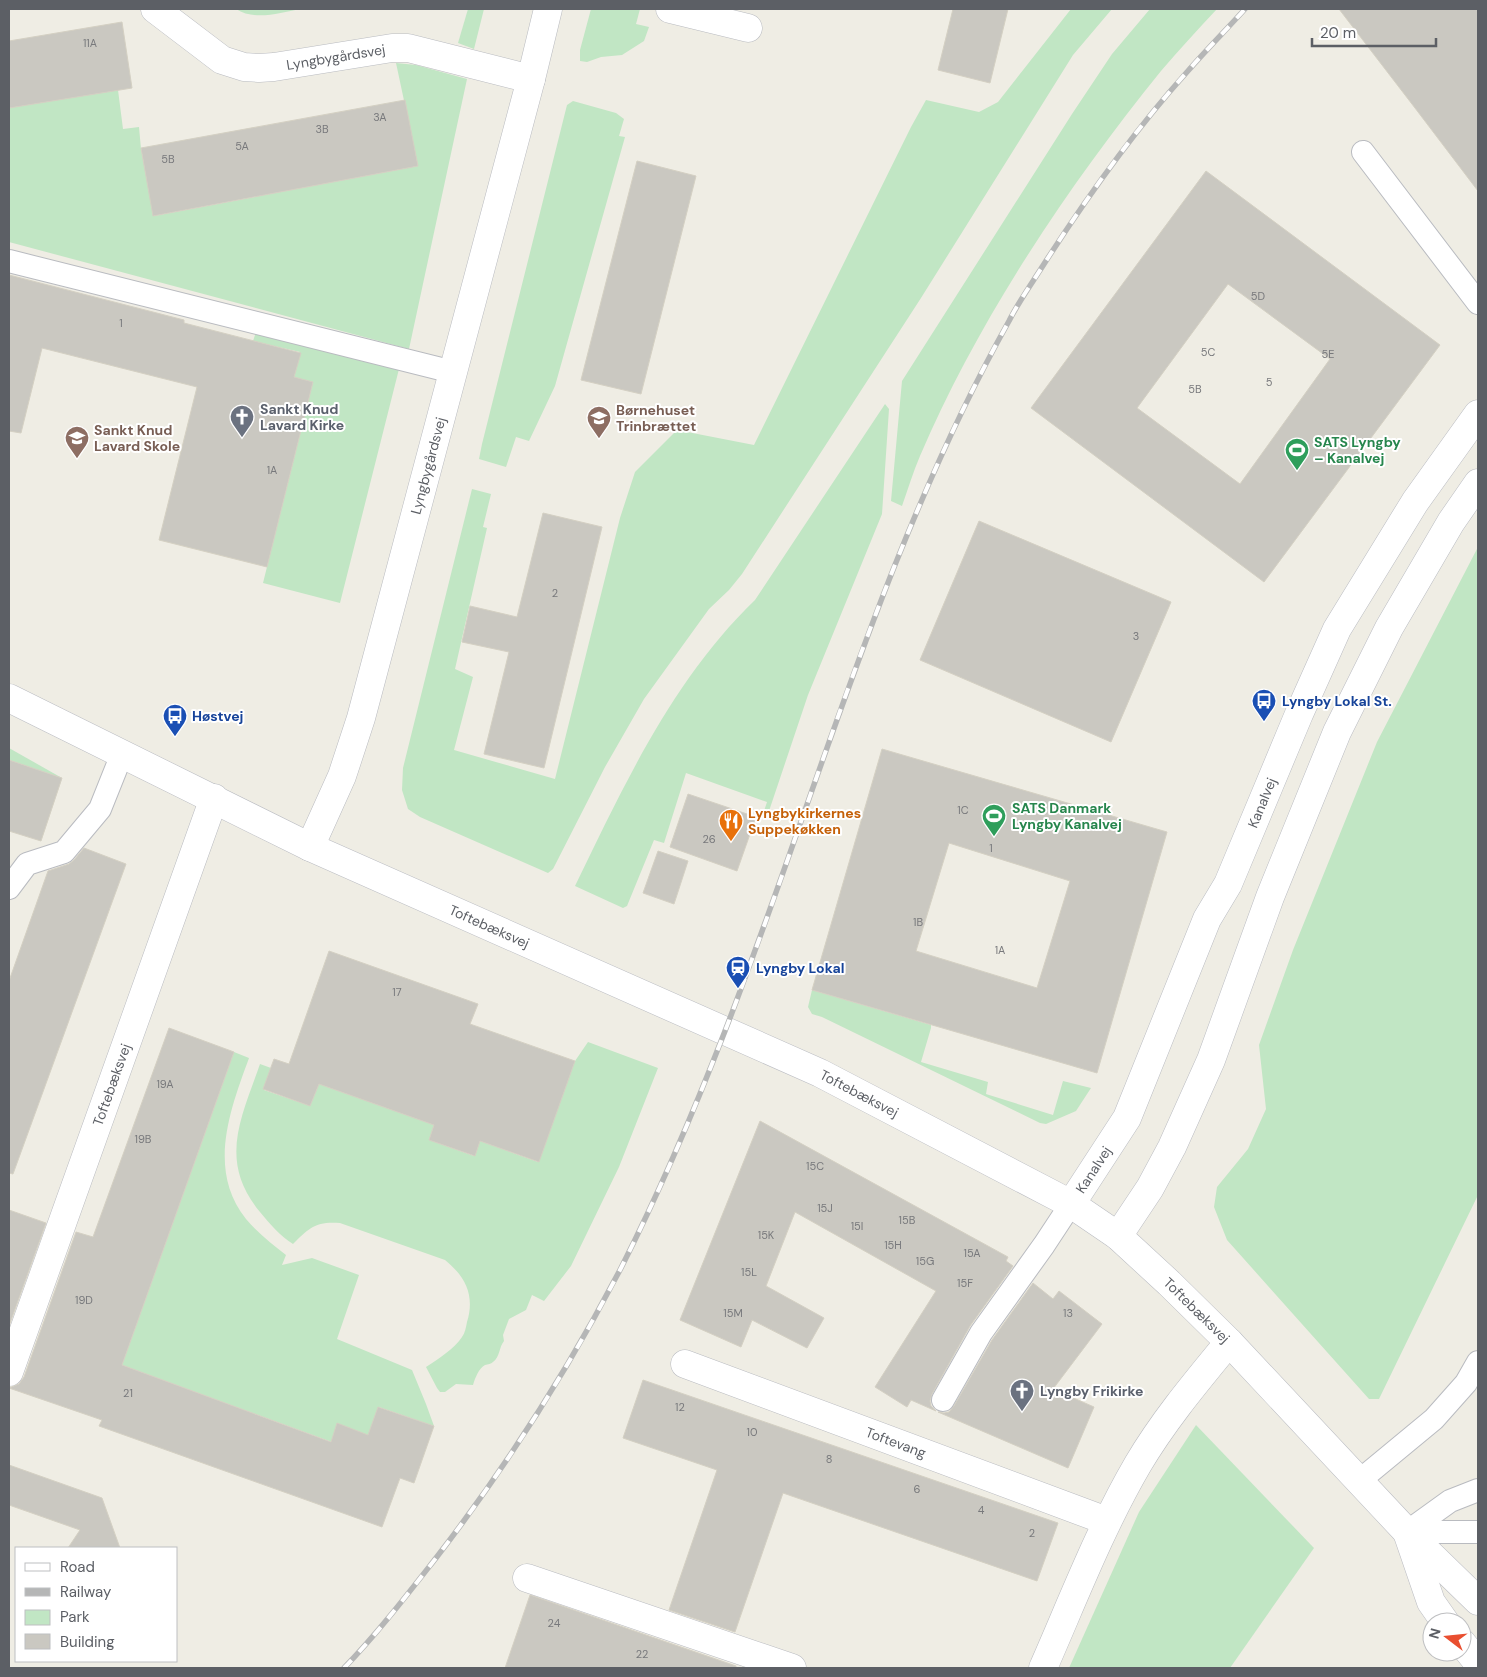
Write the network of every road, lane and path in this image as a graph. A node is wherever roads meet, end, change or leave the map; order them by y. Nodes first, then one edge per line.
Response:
1 (155, 9) edge
2 (548, 9) edge
3 (670, 9) edge
4 (748, 28) dead end
5 (531, 79) junction
6 (1363, 152) dead end
7 (9, 261) edge
8 (1478, 303) edge
9 (453, 372) junction
10 (1478, 414) edge
11 (1478, 483) edge
12 (9, 698) edge
13 (122, 754) junction
14 (214, 798) junction
15 (310, 847) junction
16 (9, 886) edge
17 (1071, 1204) junction
18 (1118, 1236) junction
19 (1230, 1342) junction
20 (1478, 1362) edge
21 (685, 1364) dead end
22 (9, 1372) edge
23 (943, 1400) dead end
24 (1359, 1481) junction
25 (1478, 1490) edge
26 (1107, 1522) junction
27 (1407, 1532) junction
28 (1478, 1532) edge
29 (527, 1578) dead end
30 (1478, 1601) edge
31 (1438, 1612) edge
32 (792, 1668) edge
33 (1043, 1668) edge

1 - 5 street, Lyngbygårdsvej
2 - 5 street, Lyngbygårdsvej
3 - 4 street
5 - 9 street, Lyngbygårdsvej
6 - 8 lane
7 - 9 lane
9 - 15 street, Lyngbygårdsvej
10 - 17 street, Kanalvej
11 - 18 street
12 - 13 street, Toftebæksvej
13 - 14 street, Toftebæksvej
13 - 16 lane
14 - 15 street, Toftebæksvej
14 - 22 street, Toftebæksvej
15 - 17 street, Toftebæksvej
17 - 18 street, Toftebæksvej
17 - 23 lane
18 - 19 street, Toftebæksvej
19 - 24 street, Toftebæksvej
19 - 26 street
20 - 24 lane
21 - 26 street, Toftevang
24 - 27 street, Toftebæksvej
25 - 27 lane
26 - 33 street
27 - 28 lane
27 - 30 street, Toftebæksvej
27 - 31 street, Toftebæksvej
29 - 32 street

